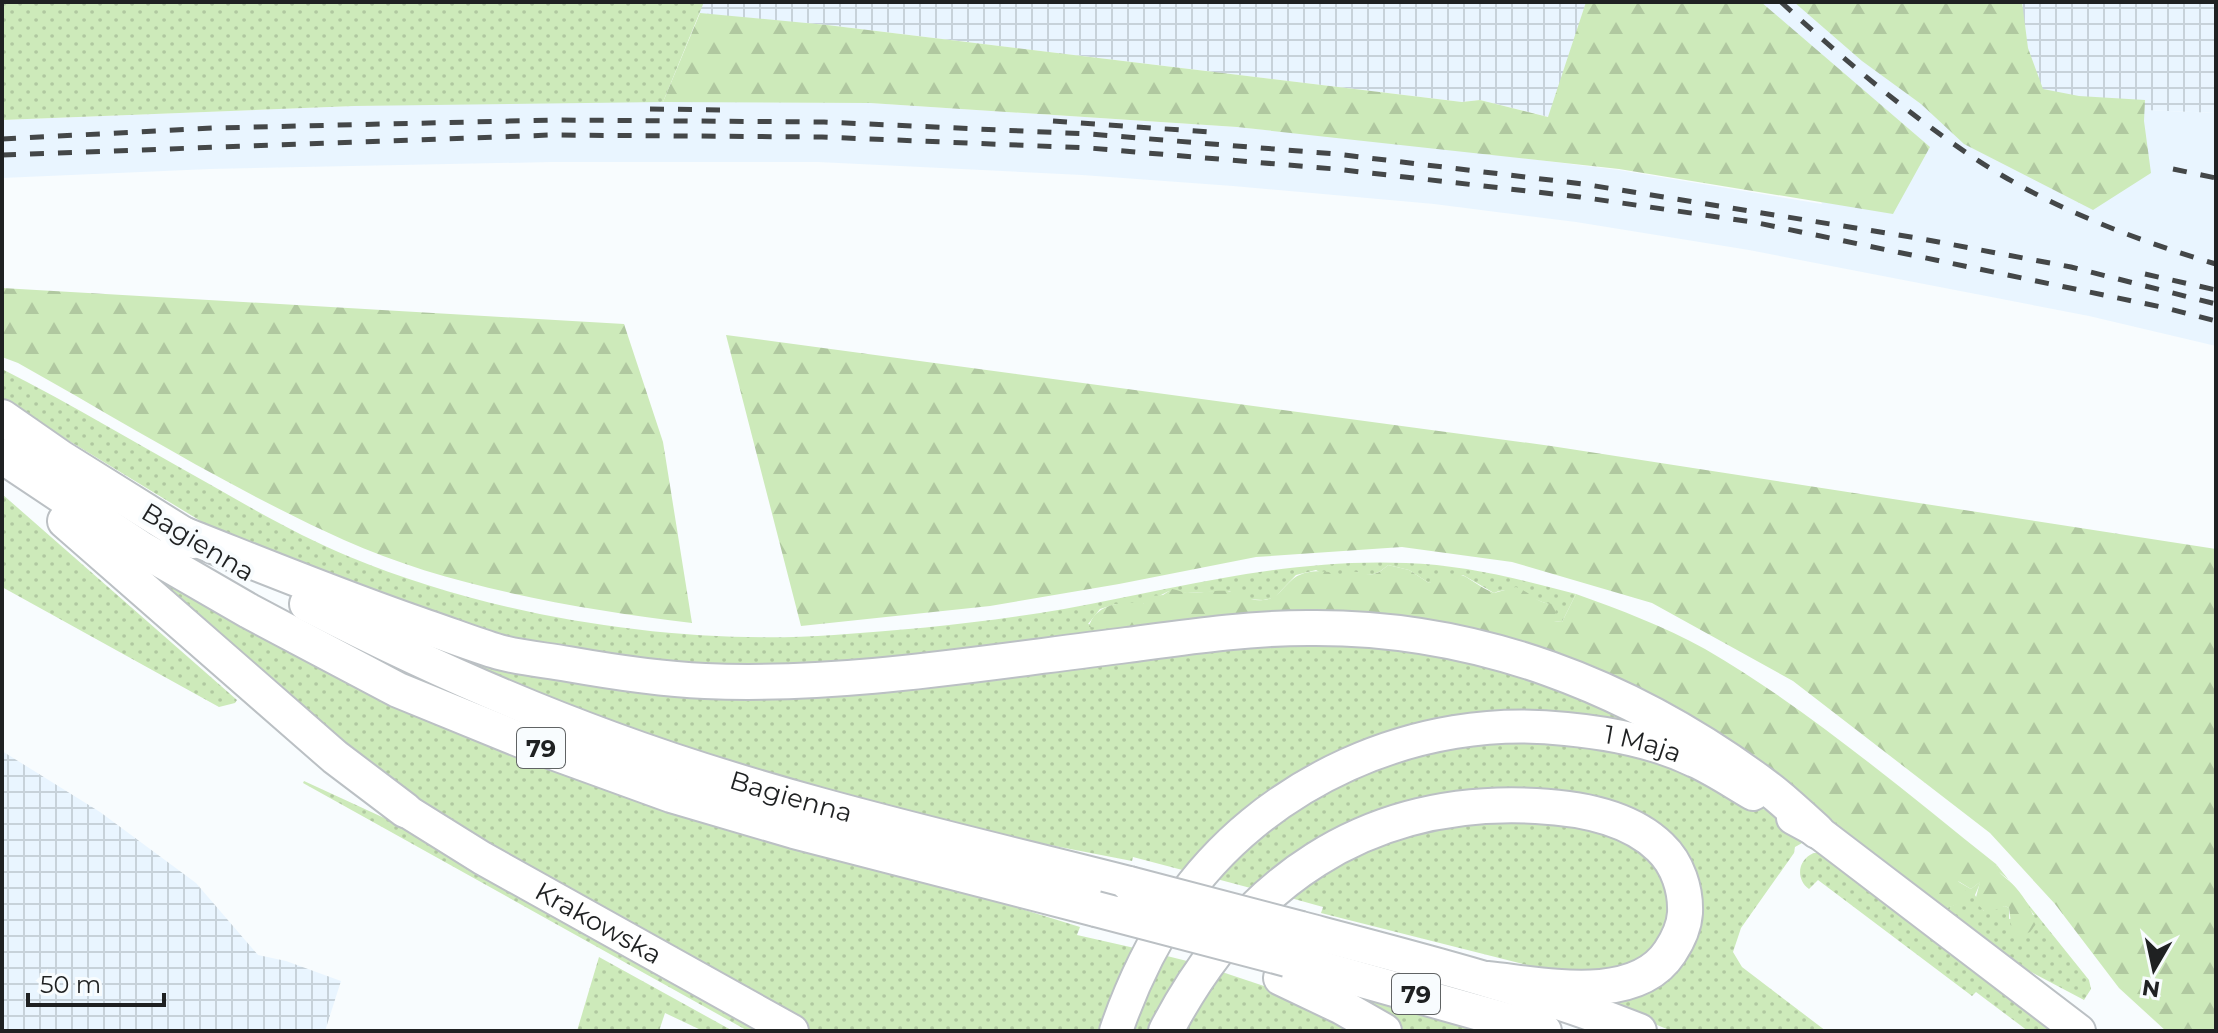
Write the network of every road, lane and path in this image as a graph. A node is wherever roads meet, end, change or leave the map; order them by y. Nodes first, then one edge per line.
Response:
1 (2, 417) edge
2 (4, 458) edge
3 (175, 531) junction
4 (405, 810) joint
5 (1817, 831) junction
6 (1181, 918) junction
7 (1290, 955) junction
8 (1487, 979) junction
9 (792, 1031) edge
10 (1116, 1031) edge
11 (1166, 1031) edge
12 (1384, 1031) edge
13 (1544, 1031) edge
14 (1639, 1031) edge
15 (2079, 1031) edge

1 - 3 main road, Bagienna / 79
2 - 4 main road
2 - 6 main road, Bagienna / 79, bridge
3 - 5 main road
3 - 7 main road, Bagienna / 79, bridge
4 - 9 street, Krakowska
5 - 6 street, 1 Maja
5 - 15 street, 1 Maja
6 - 7 main road, Bagienna, bridge
6 - 10 street, 1 Maja
7 - 8 main road, Bagienna / 79
7 - 12 main road
7 - 13 main road, Bagienna / 79
8 - 11 main road
8 - 14 main road, Bagienna / 79

